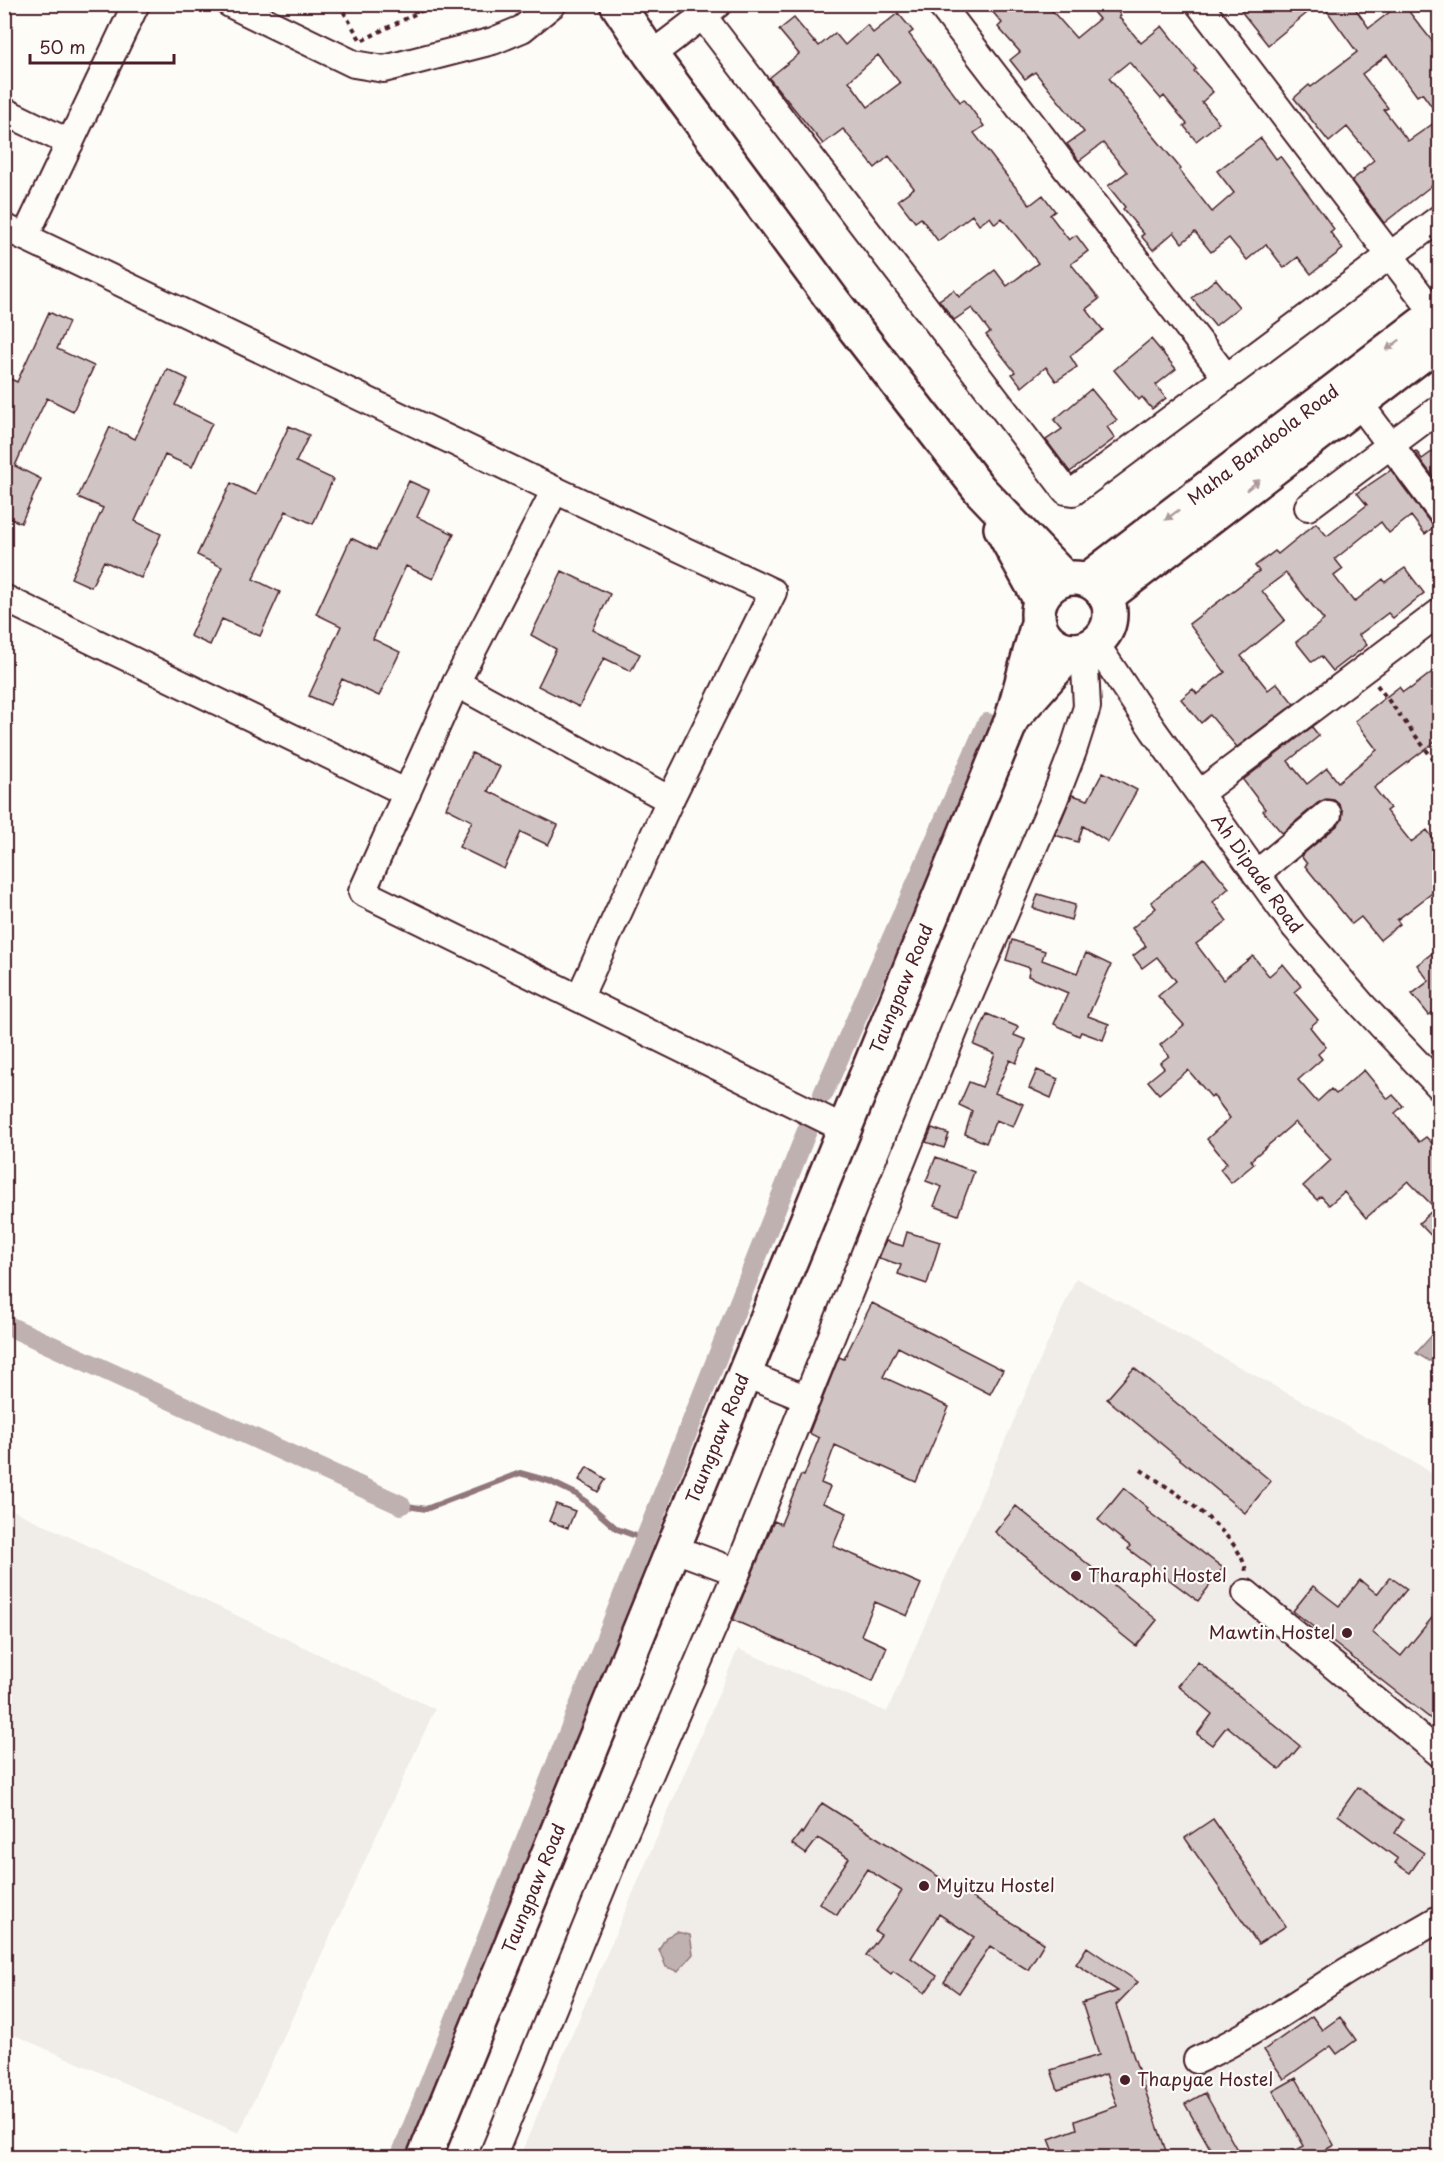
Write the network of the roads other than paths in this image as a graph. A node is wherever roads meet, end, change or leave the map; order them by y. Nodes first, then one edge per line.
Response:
1 (136, 4) edge
2 (230, 4) edge
3 (553, 4) edge
4 (617, 4) edge
5 (940, 4) edge
6 (1199, 4) edge
7 (710, 10) edge
8 (651, 54) junction
9 (4, 111) edge
10 (70, 143) junction
11 (1440, 218) edge
12 (15, 232) edge
13 (1390, 257) junction
14 (1438, 322) edge
15 (1226, 377) junction
16 (1359, 403) junction
17 (1440, 408) edge
18 (1390, 445) junction
19 (555, 490) junction
20 (980, 490) junction
21 (1308, 507) dead end
22 (1440, 511) edge
23 (1086, 585) junction
24 (4, 598) edge
25 (1039, 611) junction
26 (1440, 612) edge
27 (1084, 647) junction
28 (456, 683) junction
29 (1012, 719) junction
30 (407, 793) junction
31 (1200, 794) junction
32 (670, 800) junction
33 (1328, 814) dead end
34 (1257, 874) junction
35 (579, 998) junction
36 (1440, 1087) edge
37 (843, 1128) junction
38 (743, 1373) junction
39 (807, 1399) junction
40 (672, 1548) junction
41 (737, 1572) junction
42 (1246, 1593) road end
43 (1440, 1754) edge
44 (1440, 1918) edge
45 (1197, 2060) dead end
46 (424, 2157) edge
47 (492, 2157) edge

1 - 10 street
2 - 3 street
4 - 8 main road
5 - 15 street
6 - 13 street
7 - 8 street
7 - 15 street
8 - 20 main road
9 - 10 street
10 - 12 street
11 - 13 street
12 - 19 street
13 - 14 street
13 - 15 street
14 - 16 main road, Maha Bandoola Road
14 -> 23 main road, Maha Bandoola Road
16 - 18 street
23 -> 16 main road, Maha Bandoola Road
17 - 18 street
18 - 21 street
18 - 22 street
19 - 28 street
19 - 32 street
20 - 23 main road
20 - 25 main road
23 - 25 main road
23 - 27 main road
24 - 30 street
25 - 27 main road
25 - 29 main road, Taungpaw Road
26 - 31 street
27 - 29 main road, Taungpaw Road
27 - 31 street, Ah Dipade Road
27 - 39 street
28 - 30 street
28 - 32 street
29 - 37 main road, Taungpaw Road
30 - 35 street
31 - 34 street, Ah Dipade Road
32 - 35 street
33 - 34 street
34 - 36 street, Ah Dipade Road
35 - 37 street
37 - 38 main road, Taungpaw Road
38 - 39 street
38 - 40 main road, Taungpaw Road
39 - 41 street
40 - 41 street
40 - 46 main road, Taungpaw Road
41 - 47 street
42 - 43 street
44 - 45 street

